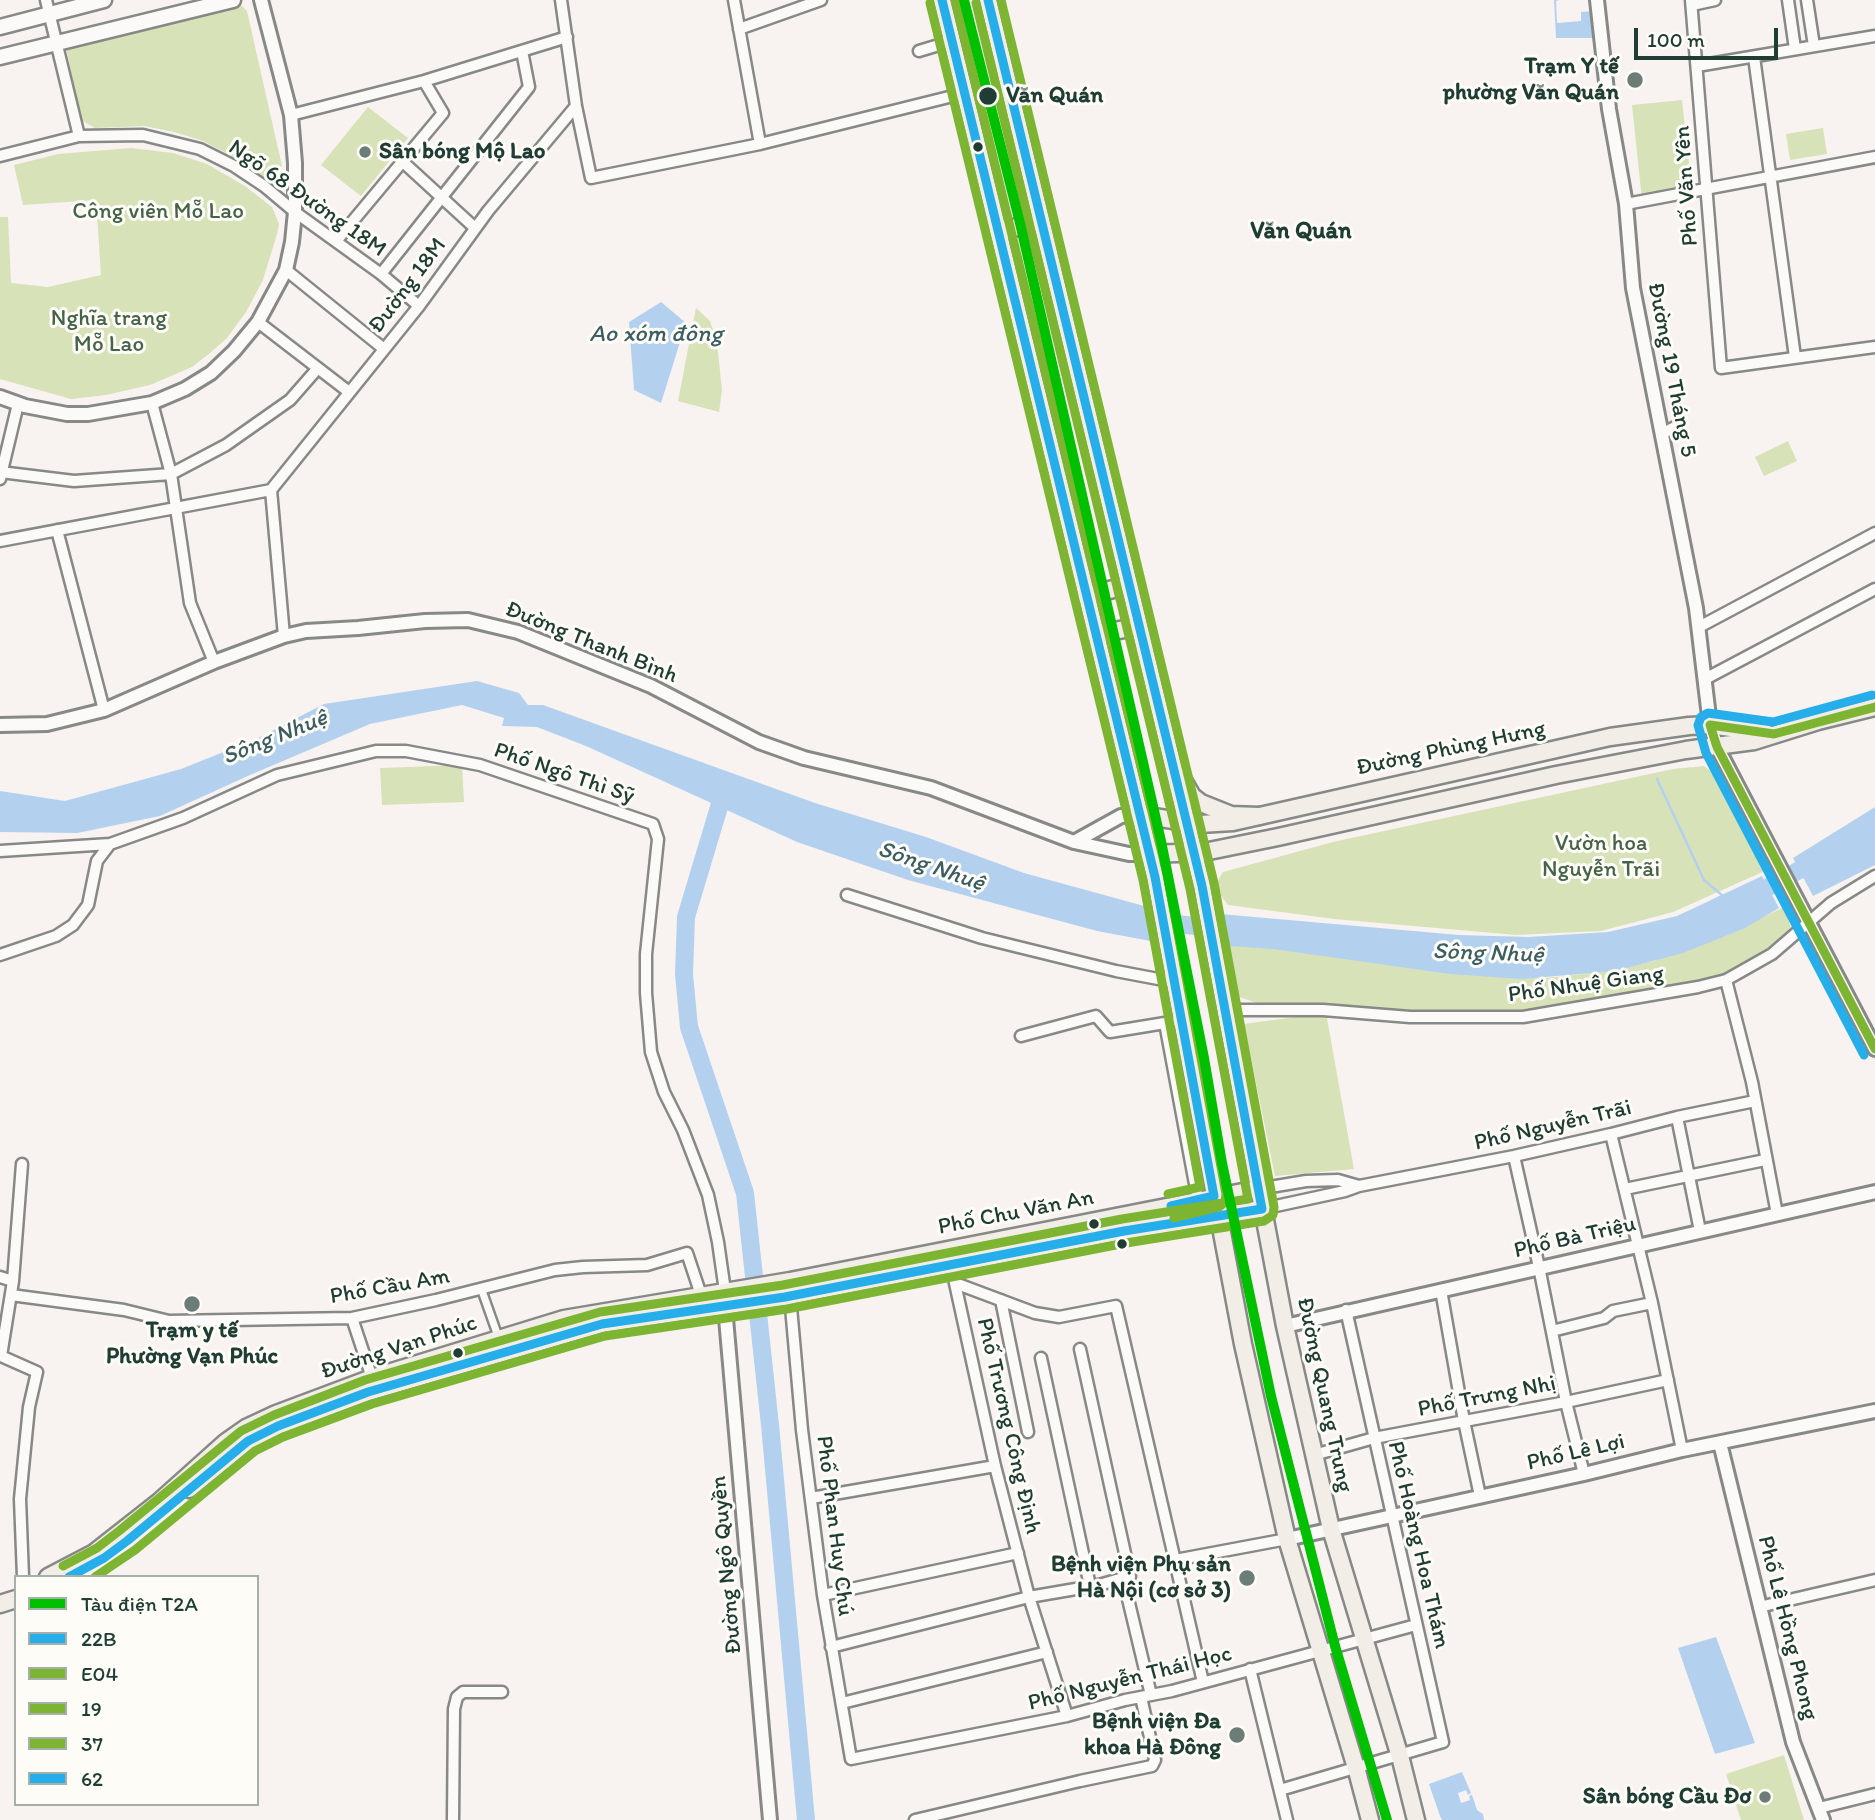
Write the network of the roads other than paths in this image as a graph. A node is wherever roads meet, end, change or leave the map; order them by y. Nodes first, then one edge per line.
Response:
1 (104, 0) edge
2 (233, 0) edge
3 (261, 0) edge
4 (561, 0) edge
5 (734, 0) edge
6 (821, 0) edge
7 (942, 0) edge
8 (988, 0) edge
9 (1597, 0) edge
10 (1715, 0) edge
11 (1788, 0) edge
12 (1807, 0) edge
13 (1692, 2) edge
14 (48, 7) edge
15 (0, 27) edge
16 (739, 29) junction
17 (1875, 36) edge
18 (567, 37) junction
19 (952, 41) junction
20 (57, 43) junction
21 (1814, 46) junction
22 (1795, 49) junction
23 (522, 51) junction
24 (919, 51) dead end
25 (0, 57) edge
26 (1754, 57) junction
27 (1697, 66) junction
28 (424, 81) junction
29 (965, 93) junction
30 (576, 106) junction
31 (291, 116) junction
32 (79, 136) junction
33 (760, 144) junction
34 (0, 156) edge
35 (1875, 157) edge
36 (403, 162) junction
37 (1769, 177) junction
38 (1706, 189) junction
39 (442, 198) junction
40 (1626, 204) junction
41 (295, 212) junction
42 (1041, 220) junction
43 (475, 228) junction
44 (998, 232) junction
45 (337, 240) junction
46 (286, 270) junction
47 (381, 274) junction
48 (419, 306) junction
49 (258, 322) junction
50 (1875, 347) edge
51 (384, 349) junction
52 (1795, 357) junction
53 (318, 368) junction
54 (349, 392) junction
55 (0, 397) edge
56 (152, 403) junction
57 (18, 404) junction
58 (1677, 426) dead end
59 (1661, 433) junction
60 (171, 474) junction
61 (1, 475) edge
62 (271, 490) junction
63 (175, 510) junction
64 (57, 530) junction
65 (1875, 533) edge
66 (0, 541) edge
67 (1129, 584) junction
68 (1875, 589) edge
69 (1086, 596) junction
70 (1139, 626) junction
71 (1699, 627) junction
72 (1095, 635) junction
73 (284, 636) junction
74 (214, 662) junction
75 (1705, 679) junction
76 (1875, 707) edge
77 (104, 710) junction
78 (0, 725) edge
79 (1710, 725) junction
80 (1774, 734) junction
81 (1610, 737) junction
82 (1717, 747) junction
83 (1509, 759) junction
84 (1617, 763) junction
85 (1173, 765) junction
86 (1514, 784) junction
87 (1140, 815) junction
88 (1259, 816) junction
89 (1186, 822) junction
90 (1074, 842) junction
91 (110, 844) junction
92 (0, 851) edge
93 (1194, 852) junction
94 (1150, 854) junction
95 (1875, 876) edge
96 (847, 895) dead end
97 (1810, 923) junction
98 (0, 955) edge
99 (1173, 975) junction
100 (1726, 980) junction
101 (1225, 1010) junction
102 (1181, 1020) junction
103 (1164, 1023) junction
104 (1021, 1035) dead end
105 (1875, 1049) edge
106 (1755, 1101) junction
107 (1677, 1117) junction
108 (1611, 1134) junction
109 (1514, 1156) junction
110 (1765, 1160) junction
111 (22, 1164) dead end
112 (1688, 1177) junction
113 (1359, 1186) junction
114 (1264, 1188) junction
115 (1625, 1189) junction
116 (1875, 1192) edge
117 (1206, 1198) junction
118 (1267, 1208) junction
119 (1777, 1214) junction
120 (1209, 1216) junction
121 (1700, 1231) junction
122 (1020, 1244) junction
123 (1638, 1245) junction
124 (951, 1265) junction
125 (1539, 1267) junction
126 (847, 1269) junction
127 (0, 1278) edge
128 (13, 1281) junction
129 (955, 1283) junction
130 (850, 1286) junction
131 (787, 1289) junction
132 (482, 1290) junction
133 (1441, 1290) junction
134 (11, 1295) junction
135 (701, 1295) junction
136 (728, 1298) junction
137 (1001, 1300) junction
138 (1653, 1303) junction
139 (1346, 1310) junction
140 (635, 1312) junction
141 (352, 1318) junction
142 (1285, 1326) junction
143 (1552, 1331) junction
144 (497, 1333) junction
145 (1080, 1349) dead end
146 (1041, 1358) dead end
147 (372, 1378) junction
148 (1668, 1380) junction
149 (1566, 1402) junction
150 (316, 1405) junction
151 (1875, 1411) edge
152 (1464, 1421) junction
153 (1028, 1432) dead end
154 (1374, 1438) junction
155 (1720, 1443) junction
156 (1682, 1450) junction
157 (1314, 1455) junction
158 (995, 1466) junction
159 (1584, 1474) junction
160 (1480, 1496) junction
161 (811, 1498) junction
162 (162, 1506) junction
163 (1392, 1516) junction
164 (1331, 1529) junction
165 (1287, 1539) junction
166 (1018, 1553) junction
167 (1175, 1560) junction
168 (23, 1575) edge
169 (52, 1575) edge
170 (73, 1575) edge
171 (1122, 1578) junction
172 (1875, 1580) edge
173 (1090, 1586) junction
174 (823, 1595) junction
175 (1029, 1597) junction
176 (1759, 1606) junction
177 (1416, 1625) junction
178 (1364, 1639) junction
179 (831, 1647) junction
180 (1321, 1651) junction
181 (1047, 1652) junction
182 (1250, 1669) junction
183 (1203, 1682) junction
184 (502, 1692) dead end
185 (1146, 1696) junction
186 (842, 1703) junction
187 (1066, 1716) junction
188 (1399, 1755) junction
189 (850, 1759) joint
190 (1356, 1767) junction
191 (1280, 1790) junction
192 (1875, 1794) edge
193 (1821, 1814) edge
194 (453, 1820) edge
195 (770, 1820) edge
196 (915, 1820) edge
197 (1287, 1820) edge
198 (1370, 1820) edge
199 (1416, 1820) edge

1 - 14 main road
2 - 20 main road
3 - 31 street
4 - 18 street
5 - 16 street
6 - 16 street
7 - 19 main road
8 - 42 main road, Đường Quang Trung
9 - 40 street, Đường 19 Tháng 5
10 - 13 street
11 - 22 street
12 - 21 street
13 - 27 street, Phố Văn Yên
14 - 15 main road
14 - 20 street
16 - 33 street
17 - 21 street
18 - 23 street
18 - 30 street
19 - 24 street
19 - 29 main road
20 - 25 main road
20 - 32 street
21 - 22 street
22 - 26 street
23 - 28 street
23 - 39 street
26 - 27 street
26 - 37 street
27 - 38 street, Phố Văn Yên
28 - 31 street
28 - 36 street
29 - 33 street
29 - 44 main road
30 - 33 street
30 - 43 street, Đường 18M
31 - 41 street
32 - 34 street, Ngõ 68 Đường 18M
32 - 41 street, Ngõ 68 Đường 18M
35 - 37 street
36 - 39 street
36 - 45 street
37 - 38 street
37 - 52 street
38 - 40 street
38 - 52 street, Phố Văn Yên
39 - 43 street
39 - 47 street
40 - 59 street, Đường 19 Tháng 5
41 - 45 street, Ngõ 68 Đường 18M
41 - 46 street
42 - 44 main road
42 - 67 main road, Đường Quang Trung
43 - 48 street, Đường 18M
44 - 69 main road
45 - 47 street, Ngõ 68 Đường 18M
46 - 49 street
46 - 51 street
47 - 48 street, Ngõ 68 Đường 18M
48 - 51 street, Đường 18M
49 - 53 street
49 - 56 street
50 - 52 street
51 - 54 street, Đường 18M
53 - 54 street
53 - 60 street
54 - 62 street, Đường 18M
55 - 57 street
56 - 57 street
56 - 60 street
57 - 61 street
58 - 59 street
59 - 71 street, Đường 19 Tháng 5
60 - 61 street
60 - 63 street
62 - 63 street
62 - 73 street
63 - 64 street
63 - 74 street
64 - 66 street
64 - 77 street
65 - 71 street
67 - 69 main road
67 - 70 main road, Đường Quang Trung
68 - 75 street
69 - 72 main road
70 - 72 main road
70 - 85 main road, Đường Quang Trung
71 - 75 street, Đường 19 Tháng 5
72 - 87 main road
73 - 74 street, Đường Thanh Bình
73 - 90 street, Đường Thanh Bình
74 - 77 street, Đường Thanh Bình
75 - 79 street, Đường 19 Tháng 5
76 - 80 main road, Đường Phùng Hưng
77 - 78 street, Đường Thanh Bình
79 - 80 main road, Đường Phùng Hưng
79 - 81 main road, Đường Phùng Hưng
79 - 82 street, Đường 19 Tháng 5
80 - 82 main road, Đường Phùng Hưng
81 - 83 main road, Đường Phùng Hưng
81 - 84 main road
82 - 84 main road, Đường Phùng Hưng
82 - 97 street, Đường 19 Tháng 5
83 - 86 main road
83 - 88 main road, Đường Phùng Hưng
84 - 86 main road, Đường Phùng Hưng
85 - 88 main road
85 - 89 main road, Đường Quang Trung
86 - 93 main road, Đường Phùng Hưng
87 - 89 main road, Đường Phùng Hưng
87 - 90 street
87 - 94 main road
88 - 89 main road, Đường Phùng Hưng
89 - 93 main road, Đường Quang Trung
90 - 94 street, Đường Thanh Bình
91 - 92 street, Phố Ngô Thì Sỹ
91 - 98 street
91 - 136 street, Phố Ngô Thì Sỹ
93 - 94 main road, Đường Phùng Hưng
93 - 101 main road, Đường Quang Trung
94 - 99 main road
95 - 97 street, Phố Nhuệ Giang
96 - 99 street
97 - 100 street, Phố Nhuệ Giang
97 - 105 street, Đường 19 Tháng 5
99 - 102 main road
100 - 101 street, Phố Nhuệ Giang
100 - 106 street
101 - 114 main road, Đường Quang Trung
102 - 103 street
102 - 117 main road
103 - 104 street
103 - 117 street
106 - 107 street, Phố Nguyễn Trãi
106 - 110 street
107 - 108 street, Phố Nguyễn Trãi
107 - 112 street
108 - 109 street, Phố Nguyễn Trãi
108 - 115 street
109 - 113 street, Phố Nguyễn Trãi
109 - 125 street
110 - 112 street
110 - 119 street
111 - 128 street
112 - 115 street
112 - 121 street
113 - 114 street, Phố Nguyễn Trãi
113 - 118 street, Phố Nguyễn Trãi
114 - 117 main road, Phố Chu Văn An
114 - 118 main road, Đường Quang Trung
115 - 123 street
116 - 119 street, Phố Bà Triệu
117 - 120 main road
117 - 122 main road, Phố Chu Văn An
118 - 120 main road, Phố Chu Văn An
118 - 142 main road, Đường Quang Trung
119 - 121 street, Phố Bà Triệu
120 - 122 main road, Phố Chu Văn An
120 - 165 main road
121 - 123 street, Phố Bà Triệu
122 - 124 main road, Phố Chu Văn An
122 - 126 main road, Phố Chu Văn An
123 - 125 street, Phố Bà Triệu
123 - 138 street
124 - 129 street, Phố Trương Công Định
124 - 130 main road, Phố Chu Văn An
125 - 133 street, Phố Bà Triệu
125 - 143 street
126 - 130 main road
126 - 131 main road, Phố Chu Văn An
127 - 128 street
128 - 134 street
129 - 137 street
129 - 158 street, Phố Trương Công Định
130 - 131 main road, Phố Chu Văn An
131 - 136 main road
131 - 161 street, Phố Phan Huy Chú
132 - 135 street, Phố Cầu Am
132 - 141 street, Phố Cầu Am
132 - 144 street
133 - 139 street, Phố Bà Triệu
133 - 152 street
134 - 141 street, Phố Cầu Am
134 - 168 street
135 - 136 main road, Đường Vạn Phúc
135 - 140 main road, Đường Vạn Phúc
136 - 140 main road, Đường Vạn Phúc
136 - 195 street, Đường Ngô Quyền
137 - 153 street
137 - 167 street
138 - 143 street
138 - 148 street
139 - 142 street, Phố Bà Triệu
139 - 154 street, Phố Hoàng Hoa Thám
140 - 144 main road, Đường Vạn Phúc
140 - 150 main road, Đường Vạn Phúc
141 - 147 street
142 - 157 main road, Đường Quang Trung
143 - 149 street
144 - 147 main road, Đường Vạn Phúc
145 - 171 street
146 - 173 street
147 - 150 main road, Đường Vạn Phúc
148 - 149 street, Phố Trưng Nhị
148 - 156 street
149 - 152 street, Phố Trưng Nhị
149 - 159 street
150 - 162 main road, Đường Vạn Phúc
151 - 155 street, Phố Lê Lợi
152 - 154 street, Phố Trưng Nhị
152 - 160 street
154 - 157 street, Phố Trưng Nhị
154 - 163 street, Phố Hoàng Hoa Thám
155 - 156 street, Phố Lê Lợi
155 - 176 street, Phố Lê Hồng Phong
156 - 159 street, Phố Lê Lợi
157 - 164 main road, Đường Quang Trung
158 - 161 street
158 - 166 street, Phố Trương Công Định
159 - 160 street, Phố Lê Lợi
160 - 163 street, Phố Lê Lợi
161 - 174 street, Phố Phan Huy Chú
162 - 169 main road, Đường Vạn Phúc
162 - 170 main road, Đường Vạn Phúc
163 - 164 street, Phố Lê Lợi
163 - 177 street, Phố Hoàng Hoa Thám
164 - 165 street, Phố Lê Lợi
164 - 178 main road, Đường Quang Trung
165 - 167 street
165 - 180 main road
166 - 174 street
166 - 175 street, Phố Trương Công Định
167 - 183 street
171 - 173 street
171 - 185 street
172 - 176 street
173 - 175 street
174 - 179 street, Phố Phan Huy Chú
175 - 179 street
175 - 181 street, Phố Trương Công Định
176 - 193 street, Phố Lê Hồng Phong
177 - 178 street, Phố Nguyễn Thái Học
177 - 188 street, Phố Hoàng Hoa Thám
178 - 180 street, Phố Nguyễn Thái Học
178 - 188 main road, Đường Quang Trung
179 - 186 street, Phố Phan Huy Chú
180 - 182 street, Phố Nguyễn Thái Học
180 - 190 main road
181 - 186 street
181 - 187 street, Phố Trương Công Định
182 - 183 street, Phố Nguyễn Thái Học
182 - 191 street
183 - 185 street, Phố Nguyễn Thái Học
184 - 194 street
185 - 187 street, Phố Nguyễn Thái Học
185 - 196 street
186 - 189 street, Phố Phan Huy Chú
187 - 189 street, Phố Nguyễn Thái Học
188 - 190 street
188 - 199 main road, Đường Quang Trung
190 - 191 street
190 - 198 main road
191 - 197 street
192 - 193 street

